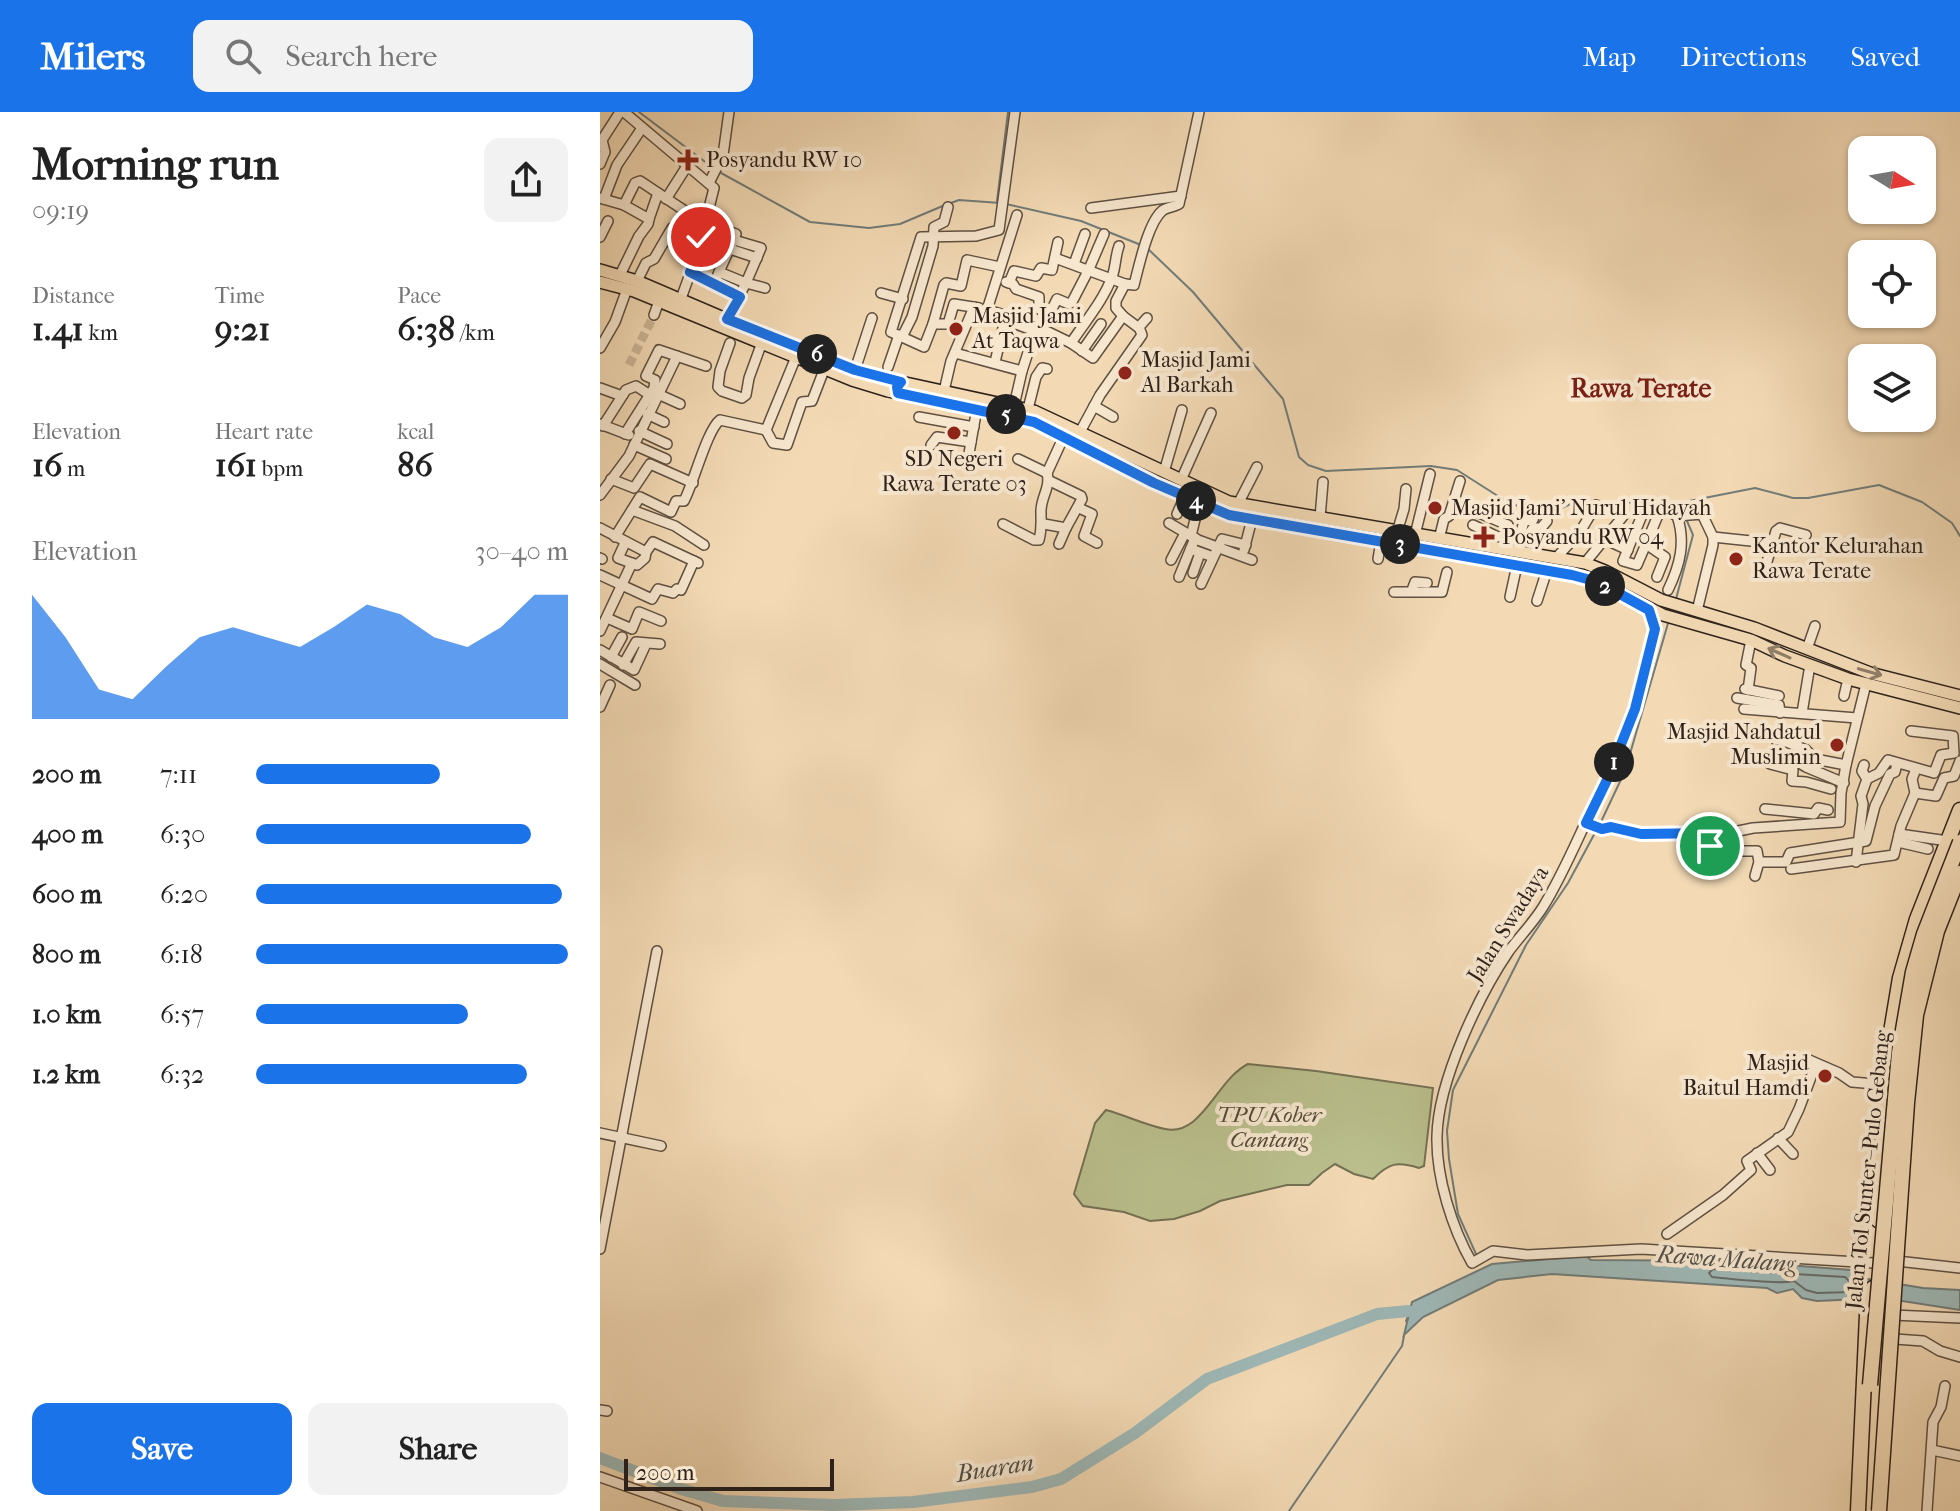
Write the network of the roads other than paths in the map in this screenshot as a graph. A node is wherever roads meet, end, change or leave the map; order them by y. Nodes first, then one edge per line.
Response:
1 (622, 112) edge
2 (729, 112) edge
3 (1015, 112) edge
4 (1199, 112) edge
5 (642, 128) junction
6 (600, 164) edge
7 (687, 166) junction
8 (710, 181) junction
9 (662, 196) junction
10 (1181, 196) junction
11 (602, 198) edge
12 (624, 205) junction
13 (948, 207) dead end
14 (1091, 208) dead end
15 (1017, 215) dead end
16 (649, 220) junction
17 (608, 221) dead end
18 (705, 222) junction
19 (683, 228) junction
20 (1085, 234) dead end
21 (1104, 234) dead end
22 (934, 235) junction
23 (600, 237) edge
24 (701, 237) junction
25 (666, 240) junction
26 (1058, 242) dead end
27 (732, 245) junction
28 (1119, 246) dead end
29 (698, 252) junction
30 (1055, 258) junction
31 (1074, 264) junction
32 (1000, 267) junction
33 (600, 270) edge
34 (690, 272) junction
35 (719, 272) junction
36 (1087, 272) junction
37 (620, 275) junction
38 (995, 280) junction
39 (1111, 280) junction
40 (637, 281) junction
41 (600, 282) edge
42 (746, 283) junction
43 (1009, 283) junction
44 (714, 284) junction
45 (1125, 284) junction
46 (765, 288) dead end
47 (627, 289) junction
48 (881, 293) dead end
49 (740, 297) junction
50 (903, 299) junction
51 (659, 301) junction
52 (680, 304) junction
53 (1050, 313) junction
54 (654, 315) tunnel mouth
55 (1123, 316) junction
56 (872, 318) dead end
57 (1147, 318) dead end
58 (727, 319) junction
59 (1005, 320) junction
60 (933, 324) junction
61 (1101, 324) dead end
62 (1139, 328) junction
63 (1038, 330) junction
64 (900, 336) junction
65 (730, 343) dead end
66 (1071, 343) junction
67 (761, 345) junction
68 (600, 348) edge
69 (1082, 351) junction
70 (955, 353) junction
71 (677, 356) junction
72 (796, 357) junction
73 (995, 362) junction
74 (706, 366) dead end
75 (888, 367) dead end
76 (1047, 369) dead end
77 (824, 370) junction
78 (855, 370) junction
79 (1022, 371) junction
80 (600, 388) edge
81 (899, 388) junction
82 (944, 391) junction
83 (654, 394) junction
84 (622, 396) junction
85 (680, 404) dead end
86 (1014, 406) junction
87 (1094, 406) junction
88 (977, 408) junction
89 (1028, 409) junction
90 (1182, 410) dead end
91 (1211, 413) dead end
92 (647, 414) junction
93 (919, 417) dead end
94 (1113, 417) dead end
95 (664, 422) dead end
96 (602, 425) edge
97 (974, 427) junction
98 (766, 430) junction
99 (1080, 432) junction
100 (625, 434) junction
101 (1064, 436) junction
102 (636, 438) junction
103 (971, 442) junction
104 (667, 444) dead end
105 (931, 445) dead end
106 (666, 459) dead end
107 (968, 459) dead end
108 (1018, 459) dead end
109 (1257, 467) dead end
110 (1164, 472) junction
111 (1430, 474) dead end
112 (1048, 477) junction
113 (611, 479) junction
114 (1181, 480) junction
115 (1460, 481) dead end
116 (1323, 482) dead end
117 (693, 483) junction
118 (1406, 489) dead end
119 (600, 495) edge
120 (1185, 496) junction
121 (1199, 503) junction
122 (1238, 504) junction
123 (1596, 505) dead end
124 (1079, 508) junction
125 (1463, 508) dead end
126 (1645, 508) dead end
127 (632, 510) junction
128 (1535, 513) dead end
129 (1177, 514) dead end
130 (1624, 515) dead end
131 (1678, 516) junction
132 (1320, 518) junction
133 (1252, 519) junction
134 (1547, 521) dead end
135 (1169, 523) dead end
136 (1003, 524) dead end
137 (1044, 524) junction
138 (600, 528) edge
139 (1066, 528) junction
140 (1397, 532) junction
141 (1513, 534) junction
142 (1415, 535) junction
143 (1806, 535) dead end
144 (1190, 536) junction
145 (615, 537) junction
146 (1713, 537) junction
147 (1439, 539) junction
148 (1604, 539) junction
149 (1381, 541) junction
150 (625, 543) junction
151 (1097, 543) dead end
152 (1770, 543) junction
153 (1059, 544) dead end
154 (1646, 544) junction
155 (704, 545) dead end
156 (1246, 545) junction
157 (1477, 545) junction
158 (1504, 549) junction
159 (1628, 550) junction
160 (1195, 551) junction
161 (646, 552) junction
162 (1216, 553) junction
163 (1241, 557) junction
164 (1556, 558) junction
165 (1378, 559) dead end
166 (1171, 560) dead end
167 (1252, 560) dead end
168 (632, 563) junction
169 (1450, 563) junction
170 (1585, 563) junction
171 (1517, 565) junction
172 (1547, 570) junction
173 (1764, 572) dead end
174 (1193, 573) dead end
175 (600, 575) edge
176 (1179, 577) dead end
177 (1657, 577) dead end
178 (1427, 583) dead end
179 (623, 584) junction
180 (1201, 584) dead end
181 (1412, 590) junction
182 (1394, 592) dead end
183 (1668, 596) junction
184 (1510, 597) dead end
185 (1653, 597) junction
186 (1537, 601) dead end
187 (1649, 610) junction
188 (1694, 610) junction
189 (607, 618) junction
190 (661, 621) dead end
191 (1815, 626) dead end
192 (600, 631) edge
193 (622, 637) dead end
194 (1751, 640) junction
195 (660, 644) dead end
196 (1807, 649) junction
197 (600, 650) edge
198 (611, 657) junction
199 (600, 664) edge
200 (1810, 665) junction
201 (1848, 679) junction
202 (1866, 684) junction
203 (610, 685) dead end
204 (635, 685) dead end
205 (1742, 692) junction
206 (1926, 692) junction
207 (603, 694) edge
208 (1779, 696) dead end
209 (1844, 696) dead end
210 (1960, 696) edge
211 (600, 706) edge
212 (1960, 708) edge
213 (1744, 709) dead end
214 (1780, 713) junction
215 (1802, 713) junction
216 (1857, 718) junction
217 (1911, 731) dead end
218 (1776, 740) dead end
219 (1806, 750) junction
220 (1957, 750) edge
221 (1960, 761) edge
222 (1770, 764) dead end
223 (1897, 764) junction
224 (1846, 765) junction
225 (1864, 765) dead end
226 (1916, 769) junction
227 (1867, 779) junction
228 (1839, 788) junction
229 (1915, 793) junction
230 (1765, 809) dead end
231 (1828, 810) junction
232 (1960, 810) edge
233 (1829, 824) junction
234 (1594, 826) junction
235 (1714, 836) junction
236 (1898, 838) junction
237 (1857, 842) junction
238 (1954, 842) edge
239 (1686, 847) dead end
240 (1928, 849) dead end
241 (1734, 851) dead end
242 (1759, 862) junction
243 (1856, 862) junction
244 (1791, 869) dead end
245 (1960, 873) edge
246 (1755, 876) dead end
247 (1960, 883) edge
248 (657, 951) dead end
249 (1899, 982) junction
250 (1926, 990) junction
251 (1887, 1085) junction
252 (600, 1133) edge
253 (621, 1138) junction
254 (1778, 1138) junction
255 (661, 1146) dead end
256 (1757, 1153) junction
257 (1793, 1154) dead end
258 (1770, 1170) dead end
259 (1667, 1234) dead end
260 (600, 1249) edge
261 (1874, 1267) junction
262 (1960, 1268) edge
263 (1897, 1272) junction
264 (1895, 1310) junction
265 (1960, 1318) edge
266 (1895, 1339) junction
267 (1960, 1357) edge
268 (1945, 1386) dead end
269 (1932, 1450) junction
270 (1960, 1456) edge
271 (600, 1477) edge
272 (697, 1511) edge
273 (1862, 1511) edge
274 (1880, 1511) edge
275 (1927, 1511) edge

1 - 5 street
1 - 6 street
2 - 8 street
3 - 22 street
4 - 10 street
5 - 7 street
5 - 11 street
7 - 8 street
7 - 9 street
8 - 18 street
9 - 12 street
9 - 16 street
9 - 19 street
10 - 14 street
10 - 45 street
11 - 12 street
12 - 16 street
13 - 22 street
15 - 32 street
16 - 37 street
17 - 23 street
18 - 24 street
18 - 27 street
19 - 24 street
19 - 25 street
20 - 31 street
21 - 36 street
22 - 50 street
22 - 64 street
24 - 29 street
25 - 29 street
25 - 40 street
26 - 30 street
27 - 35 street
27 - 42 street
28 - 39 street
29 - 34 street
30 - 31 street
30 - 43 street
31 - 36 street
32 - 38 street
32 - 60 street
33 - 37 main road
34 - 44 street
34 - 52 street
35 - 42 street
35 - 44 street
36 - 39 street
36 - 53 street
37 - 40 main road
38 - 43 street
38 - 59 street
39 - 45 street
39 - 66 street
40 - 52 main road
41 - 47 main road
42 - 46 street
42 - 49 street
43 - 53 street
44 - 49 street
45 - 55 street
47 - 51 main road
47 - 68 street
48 - 50 street
49 - 58 street
50 - 64 street
51 - 52 main road
51 - 54 street
52 - 58 main road
52 - 67 main road
53 - 63 street
55 - 62 street
55 - 69 street
56 - 78 street
57 - 62 street
58 - 78 main road
59 - 63 street
59 - 73 street
60 - 64 street
60 - 70 street
61 - 69 street
62 - 87 street
63 - 66 street
63 - 79 street
64 - 75 street
65 - 67 street
66 - 69 street
67 - 72 main road
70 - 73 street
70 - 82 street
71 - 74 street
71 - 83 street
71 - 83 street
72 - 77 main road
72 - 98 street
73 - 79 street
76 - 89 street
77 - 81 main road
77 - 98 street
78 - 81 main road
79 - 86 street
80 - 84 street
81 - 82 main road
81 - 88 main road
82 - 86 main road
83 - 84 street
83 - 85 street
83 - 92 street
83 - 100 street
84 - 96 street
86 - 89 main road
87 - 94 street
87 - 99 street
88 - 97 street
88 - 101 main road
89 - 99 main road
90 - 110 street
91 - 114 street
92 - 95 street
92 - 102 street
93 - 97 street
96 - 100 street
97 - 103 street
98 - 117 street
99 - 110 main road
100 - 102 street
101 - 112 street
101 - 120 main road
102 - 104 street
102 - 106 street
102 - 113 street
103 - 105 street
103 - 107 street
108 - 112 street
109 - 122 street
110 - 114 main road
111 - 142 street
112 - 124 street
112 - 137 street
113 - 117 street
113 - 119 street
114 - 122 main road
115 - 147 street
116 - 132 street
117 - 127 street
118 - 140 street
120 - 121 main road
120 - 129 street
121 - 133 main road
121 - 144 street
122 - 132 main road
123 - 164 street
124 - 139 street
124 - 151 street
125 - 141 street
126 - 159 street
127 - 145 street
127 - 155 street
128 - 141 street
130 - 148 street
131 - 146 street
131 - 154 street
131 - 183 street
132 - 140 main road
133 - 149 main road
133 - 156 street
134 - 141 street
135 - 144 street
136 - 137 street
137 - 139 street
138 - 145 street
139 - 153 street
140 - 142 main road
141 - 157 street
141 - 158 street
142 - 147 main road
143 - 152 street
144 - 160 street
144 - 162 street
144 - 166 street
145 - 150 street
146 - 152 street
146 - 188 street
147 - 157 main road
148 - 159 street
148 - 170 street
149 - 165 street
149 - 169 main road
150 - 161 street
150 - 168 street
152 - 173 street
154 - 159 street
154 - 177 street
156 - 162 street
156 - 163 street
157 - 158 main road
158 - 164 main road
160 - 162 street
160 - 174 street
160 - 176 street
161 - 168 street
161 - 179 street
162 - 163 street
162 - 180 street
163 - 167 street
164 - 170 main road
168 - 179 street
169 - 171 main road
169 - 181 street
170 - 185 main road
171 - 172 main road
171 - 184 street
172 - 186 street
172 - 187 main road
175 - 179 street
178 - 181 street
179 - 189 street
181 - 182 street
183 - 185 main road
183 - 188 main road
185 - 187 main road
187 - 194 main road
187 - 234 street, Jalan Swadaya
188 - 196 main road
189 - 190 street
189 - 192 street
191 - 196 street
193 - 198 street
200 -> 194 main road
194 - 205 street
195 - 198 street
196 -> 206 main road
197 - 198 street
199 - 204 street
200 - 201 main road
200 - 215 street
201 - 202 main road
201 - 209 street
202 - 206 main road
202 - 216 street
203 - 207 street
205 - 208 street
205 - 214 street
206 - 210 main road
206 - 212 main road
207 - 211 street
213 - 214 street
214 - 215 street
215 - 216 street
216 - 224 street
217 - 220 street
218 - 219 street
219 - 224 street
219 - 228 street
220 - 226 street
221 - 229 street
222 - 228 street
223 - 226 street
223 - 227 street
223 - 237 street
224 - 228 street
225 - 227 street
226 - 229 street
227 - 237 street
228 - 231 street
228 - 233 street
229 - 236 street
230 - 231 street
231 - 233 street
232 - 238 highway
233 - 235 street
234 - 235 street
234 - 261 street, Jalan Swadaya
235 - 239 street
236 - 238 street
236 - 240 street
236 - 243 street
237 - 242 street
237 - 243 street
238 - 249 highway
238 - 273 highway, Jalan Tol Sunter–Pulo Gebang, bridge
241 - 242 street
242 - 246 street
243 - 244 street
245 - 274 highway, Jalan Tol Sunter–Pulo Gebang, bridge
247 - 250 highway
248 - 253 street
249 - 250 highway, bridge
249 - 251 highway
250 - 263 highway, bridge
251 - 254 street
251 - 261 highway
252 - 253 street
253 - 255 street
253 - 260 street
254 - 256 street
254 - 257 street
256 - 258 street
256 - 259 street
261 - 273 highway, bridge
262 - 263 street
263 - 264 highway, bridge
264 - 265 street
264 - 266 street
264 - 274 highway
266 - 267 street
266 - 274 street
268 - 269 street
269 - 270 street
269 - 275 street
271 - 272 street

